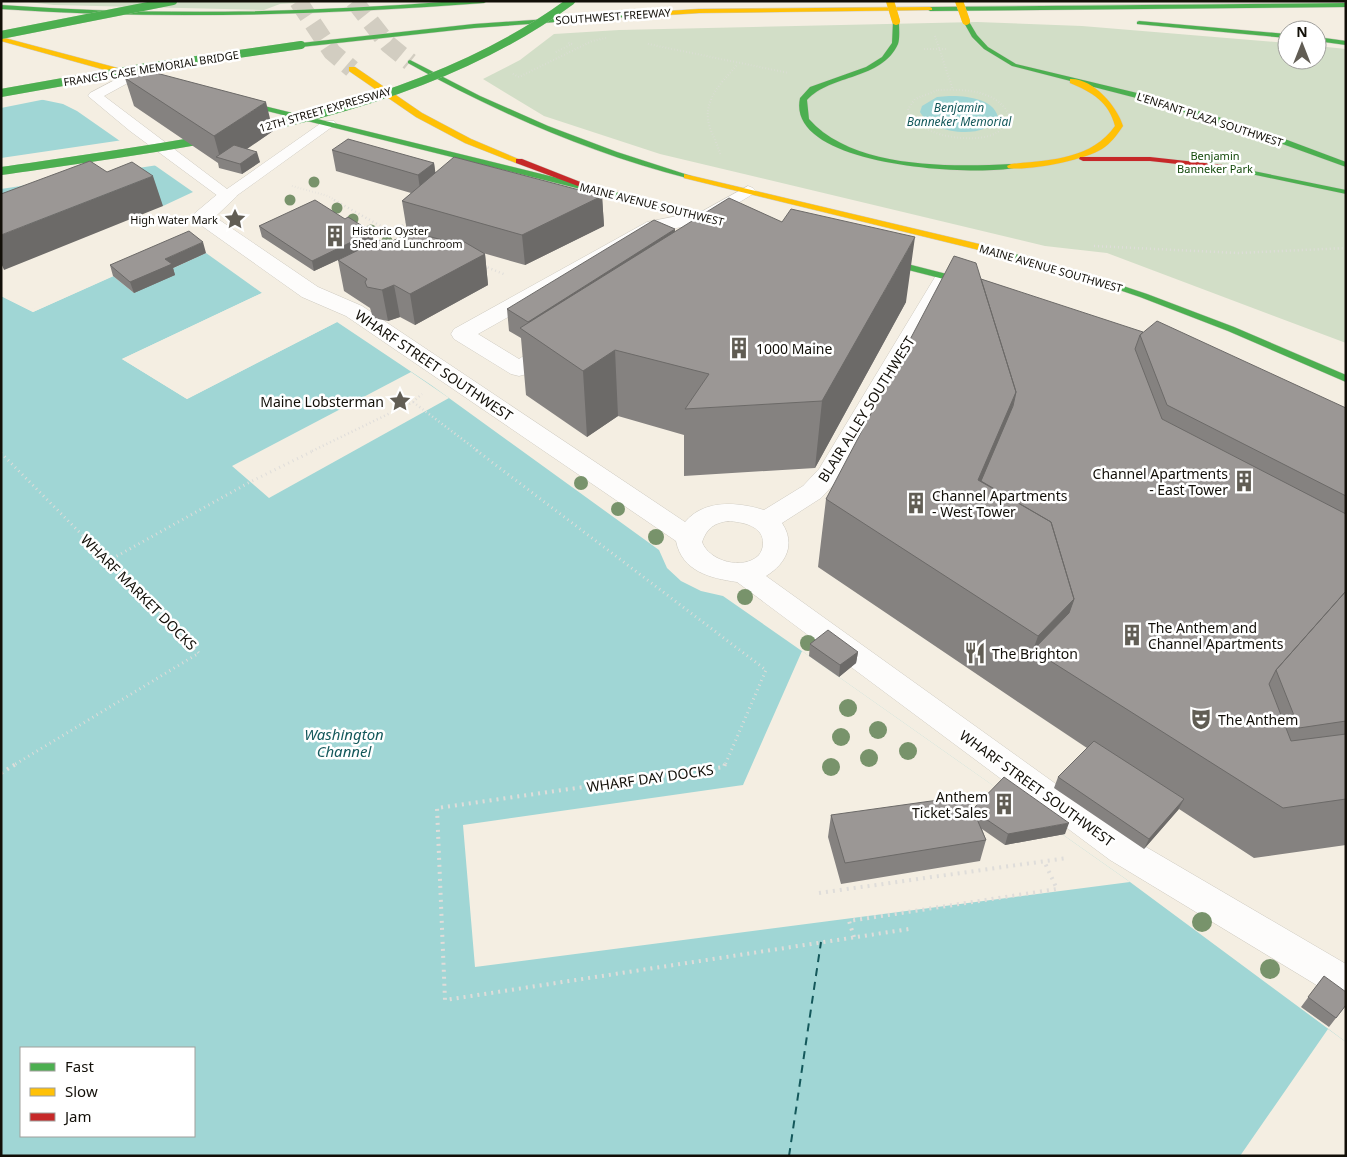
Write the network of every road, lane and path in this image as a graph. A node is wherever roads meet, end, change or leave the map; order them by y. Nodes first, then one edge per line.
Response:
1 (112, 1) edge
2 (173, 1) edge
3 (484, 1) edge
4 (571, 1) edge
5 (890, 1) edge
6 (959, 1) edge
7 (1346, 5) edge
8 (1, 7) edge
9 (853, 8) junction
10 (1099, 20) dead end
11 (1126, 22) dead end
12 (1, 24) edge
13 (1, 35) edge
14 (935, 35) dead end
15 (1277, 35) edge
16 (606, 38) dead end
17 (611, 38) dead end
18 (1, 39) edge
19 (1327, 41) edge
20 (641, 42) dead end
21 (1346, 43) edge
22 (301, 45) joint
23 (918, 49) dead end
24 (940, 49) junction
25 (956, 49) dead end
26 (410, 62) tunnel mouth
27 (738, 64) junction
28 (352, 69) tunnel mouth
29 (941, 74) dead end
30 (948, 74) junction
31 (132, 75) junction
32 (796, 75) dead end
33 (152, 80) edge
34 (1073, 81) junction
35 (954, 90) junction
36 (1, 94) edge
37 (219, 97) edge
38 (329, 124) junction
39 (721, 154) dead end
40 (1052, 162) junction
41 (1346, 165) edge
42 (1, 171) edge
43 (292, 186) dead end
44 (599, 191) junction
45 (748, 191) junction
46 (1346, 192) edge
47 (227, 196) junction
48 (703, 217) junction
49 (408, 220) dead end
50 (751, 229) edge
51 (393, 233) junction
52 (407, 239) edge
53 (1093, 246) dead end
54 (1346, 248) edge
55 (863, 256) edge
56 (478, 263) edge
57 (946, 276) junction
58 (542, 289) junction
59 (994, 289) edge
60 (1346, 379) edge
61 (425, 391) dead end
62 (413, 402) junction
63 (1, 452) edge
64 (765, 522) junction
65 (690, 538) junction
66 (108, 561) junction
67 (742, 572) junction
68 (1, 773) edge
69 (1122, 850) junction
70 (1044, 861) junction
71 (819, 893) dead end
72 (909, 929) dead end
73 (854, 937) junction
74 (1346, 983) edge

1 - 12 main road
2 - 13 main road, bridge
3 - 8 main road
4 - 42 main road, 12TH STREET EXPRESSWAY, bridge
5 - 40 main road, L'ENFANT PLAZA SOUTHWEST, bridge
6 - 34 main road, L'ENFANT PLAZA SOUTHWEST, bridge
7 - 9 main road, SOUTHWEST FREEWAY
9 - 10 main road
9 - 22 main road, SOUTHWEST FREEWAY
11 - 15 main road
14 - 24 path
16 - 17 path
18 - 31 main road
19 - 21 main road
20 - 27 path
22 - 36 main road, FRANCIS CASE MEMORIAL BRIDGE, bridge
23 - 24 path
24 - 25 path
24 - 30 path
26 - 45 main road, MAINE AVENUE SOUTHWEST
27 - 32 path
27 - 39 path
28 - 44 main road
29 - 30 path
30 - 35 path
31 - 33 main road
31 - 47 lane
34 - 40 main road, L'ENFANT PLAZA SOUTHWEST
34 - 41 main road, L'ENFANT PLAZA SOUTHWEST
35 - 35 path
37 - 38 main road, MAINE AVENUE SOUTHWEST
38 - 44 main road, MAINE AVENUE SOUTHWEST
38 - 47 lane
40 - 46 main road, L'ENFANT PLAZA SOUTHWEST
43 - 51 path
44 - 48 main road, MAINE AVENUE SOUTHWEST
45 - 48 lane
45 - 60 main road, MAINE AVENUE SOUTHWEST
47 - 65 street, WHARF STREET SOUTHWEST
48 - 50 main road, MAINE AVENUE SOUTHWEST
48 - 58 street
48 - 58 street
49 - 51 path
51 - 52 path
53 - 54 path
55 - 57 main road
56 - 58 path
57 - 59 main road
57 - 64 street, BLAIR ALLEY SOUTHWEST
61 - 62 path
62 - 66 path
62 - 73 path, WHARF DAY DOCKS
63 - 66 path, WHARF MARKET DOCKS
64 - 65 street
64 - 67 street
65 - 67 street
66 - 68 path, WHARF MARKET DOCKS
67 - 69 street, WHARF STREET SOUTHWEST
69 - 70 path
69 - 74 street, WHARF STREET SOUTHWEST
70 - 71 path
70 - 73 path
72 - 73 path

